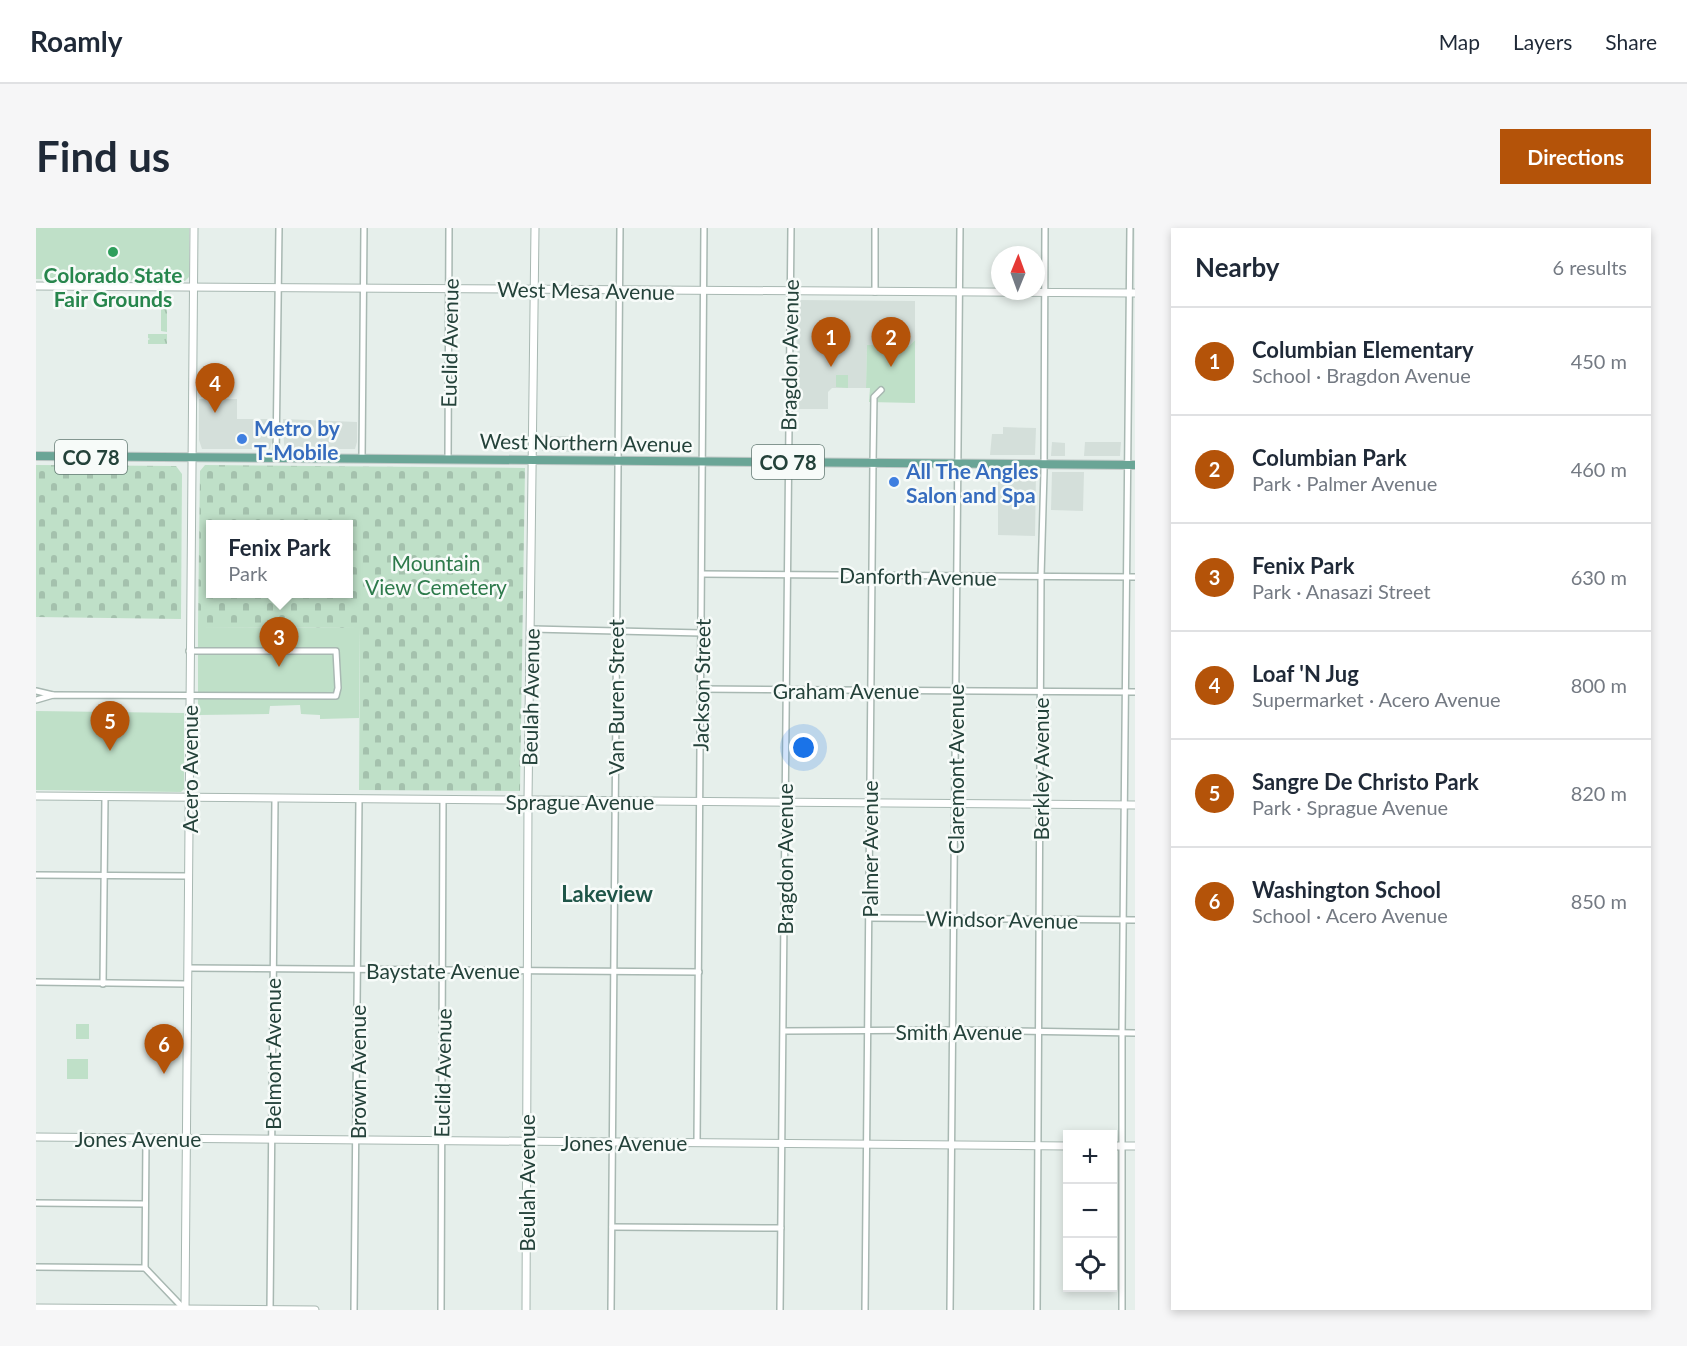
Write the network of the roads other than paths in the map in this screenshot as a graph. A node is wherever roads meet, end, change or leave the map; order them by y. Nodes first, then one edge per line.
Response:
1 (195, 228) edge
2 (279, 228) edge
3 (364, 228) edge
4 (450, 228) edge
5 (535, 228) edge
6 (620, 228) edge
7 (704, 228) edge
8 (790, 228) edge
9 (875, 228) edge
10 (960, 228) edge
11 (1045, 228) edge
12 (1130, 228) edge
13 (36, 286) edge
14 (195, 287) junction
15 (279, 288) junction
16 (364, 288) junction
17 (449, 288) junction
18 (534, 290) junction
19 (620, 290) junction
20 (705, 291) junction
21 (790, 292) junction
22 (875, 292) junction
23 (961, 292) junction
24 (1046, 293) junction
25 (1132, 293) edge
26 (881, 390) dead end
27 (36, 456) edge
28 (192, 458) junction
29 (276, 458) junction
30 (362, 459) junction
31 (448, 459) junction
32 (532, 460) junction
33 (617, 460) junction
34 (703, 461) junction
35 (788, 462) junction
36 (873, 462) junction
37 (959, 463) junction
38 (1044, 464) junction
39 (1132, 465) edge
40 (702, 574) junction
41 (786, 574) junction
42 (871, 575) junction
43 (957, 577) junction
44 (1127, 577) junction
45 (1135, 577) edge
46 (1041, 578) junction
47 (532, 629) junction
48 (615, 630) junction
49 (702, 633) junction
50 (189, 651) junction
51 (701, 689) junction
52 (785, 690) junction
53 (870, 690) junction
54 (955, 690) junction
55 (36, 691) edge
56 (1040, 692) junction
57 (1126, 692) junction
58 (1135, 692) edge
59 (53, 695) junction
60 (189, 697) junction
61 (36, 700) edge
62 (36, 796) edge
63 (105, 797) junction
64 (189, 798) junction
65 (275, 799) junction
66 (359, 799) junction
67 (443, 799) junction
68 (528, 800) junction
69 (615, 801) junction
70 (699, 802) junction
71 (784, 803) junction
72 (869, 804) junction
73 (955, 804) junction
74 (1040, 805) junction
75 (1124, 805) junction
76 (1135, 805) edge
77 (36, 875) edge
78 (104, 876) junction
79 (188, 876) junction
80 (953, 917) junction
81 (869, 918) junction
82 (1041, 920) junction
83 (1124, 920) junction
84 (1135, 920) edge
85 (188, 968) junction
86 (273, 969) junction
87 (357, 970) junction
88 (444, 970) junction
89 (527, 971) junction
90 (613, 971) junction
91 (699, 972) junction
92 (36, 982) edge
93 (103, 984) junction
94 (187, 984) junction
95 (867, 1030) junction
96 (952, 1030) junction
97 (784, 1031) junction
98 (1038, 1031) junction
99 (1122, 1033) junction
100 (1135, 1033) edge
101 (36, 1137) edge
102 (146, 1138) junction
103 (187, 1138) junction
104 (271, 1139) junction
105 (356, 1139) junction
106 (441, 1140) junction
107 (527, 1141) junction
108 (612, 1141) junction
109 (697, 1142) junction
110 (782, 1144) junction
111 (867, 1144) junction
112 (951, 1145) junction
113 (1038, 1146) junction
114 (1063, 1146) edge
115 (1117, 1146) edge
116 (1122, 1146) junction
117 (1135, 1146) edge
118 (36, 1203) edge
119 (145, 1204) junction
120 (612, 1227) junction
121 (781, 1228) junction
122 (36, 1267) edge
123 (145, 1268) junction
124 (36, 1308) edge
125 (185, 1310) edge
126 (270, 1310) edge
127 (315, 1310) edge
128 (354, 1310) edge
129 (441, 1310) edge
130 (526, 1310) edge
131 (611, 1310) edge
132 (780, 1310) edge
133 (865, 1310) edge
134 (950, 1310) edge
135 (1037, 1310) edge
136 (1122, 1310) edge

1 - 14 street, Acero Avenue
2 - 15 street
3 - 16 street
4 - 17 street, Euclid Avenue
5 - 18 street, Beulah Avenue
6 - 19 street, Van Buren Street
7 - 20 street, Jackson Street
8 - 21 street, Bragdon Avenue
9 - 22 street
10 - 23 street, Claremont Avenue
11 - 24 street, Berkley Avenue
12 - 25 street
13 - 14 street, West Mesa Avenue
14 - 15 street, West Mesa Avenue
14 - 28 street, Acero Avenue
15 - 16 street, West Mesa Avenue
15 - 29 street
16 - 17 street, West Mesa Avenue
16 - 30 street
17 - 18 street, West Mesa Avenue
17 - 31 street, Euclid Avenue
18 - 19 street, West Mesa Avenue
18 - 32 street, Beulah Avenue
19 - 20 street, West Mesa Avenue
19 - 33 street, Van Buren Street
20 - 21 street, West Mesa Avenue
20 - 34 street, Jackson Street
21 - 22 street, West Mesa Avenue
21 - 35 street, Bragdon Avenue
22 - 23 street, West Mesa Avenue
23 - 24 street, West Mesa Avenue
23 - 37 street, Claremont Avenue
24 - 25 street, West Mesa Avenue
24 - 38 street, Berkley Avenue
25 - 39 street
26 - 36 street, Palmer Avenue
27 - 28 main road, West Northern Avenue / CO 78
28 - 29 main road, West Northern Avenue / CO 78
28 - 50 street, Acero Avenue
29 - 30 main road, West Northern Avenue / CO 78
30 - 31 main road, West Northern Avenue / CO 78
31 - 32 main road, West Northern Avenue / CO 78
32 - 33 main road, West Northern Avenue / CO 78
32 - 47 street, Beulah Avenue
33 - 34 main road, West Northern Avenue / CO 78
33 - 48 street, Van Buren Street
34 - 35 main road, West Northern Avenue / CO 78
34 - 40 street, Jackson Street
35 - 36 main road, West Northern Avenue / CO 78
35 - 41 street, Bragdon Avenue
36 - 37 main road, West Northern Avenue / CO 78
36 - 42 street, Palmer Avenue
37 - 38 main road, West Northern Avenue / CO 78
37 - 43 street, Claremont Avenue
38 - 39 main road, West Northern Avenue / CO 78
38 - 46 street, Berkley Avenue
39 - 44 street
40 - 41 street, Danforth Avenue
40 - 49 street, Jackson Street
41 - 42 street, Danforth Avenue
41 - 52 street, Bragdon Avenue
42 - 43 street, Danforth Avenue
42 - 53 street, Palmer Avenue
43 - 46 street, Danforth Avenue
43 - 54 street, Claremont Avenue
44 - 45 street, Danforth Avenue
44 - 46 street, Danforth Avenue
44 - 57 street
46 - 56 street, Berkley Avenue
47 - 48 street
47 - 68 street, Beulah Avenue
48 - 49 street
48 - 69 street, Van Buren Street
49 - 51 street, Jackson Street
50 - 60 street, Acero Avenue
50 - 60 street
51 - 52 street, Graham Avenue
51 - 70 street, Jackson Street
52 - 53 street, Graham Avenue
52 - 71 street, Bragdon Avenue
53 - 54 street, Graham Avenue
53 - 72 street, Palmer Avenue
54 - 56 street, Graham Avenue
54 - 73 street, Claremont Avenue
55 - 59 street
56 - 57 street, Graham Avenue
56 - 74 street, Berkley Avenue
57 - 58 street, Graham Avenue
57 - 75 street
59 - 60 street
59 - 61 street
60 - 64 street, Acero Avenue
62 - 63 street, Sprague Avenue
63 - 64 street, Sprague Avenue
63 - 78 street
64 - 65 street, Sprague Avenue
64 - 79 street, Acero Avenue
65 - 66 street, Sprague Avenue
65 - 86 street, Belmont Avenue
66 - 67 street, Sprague Avenue
66 - 87 street, Brown Avenue
67 - 68 street, Sprague Avenue
67 - 88 street, Euclid Avenue
68 - 69 street, Sprague Avenue
68 - 89 street, Beulah Avenue
69 - 70 street, Sprague Avenue
69 - 90 street, Van Buren Street
70 - 71 street, Sprague Avenue
70 - 91 street, Jackson Street
71 - 72 street, Sprague Avenue
71 - 97 street, Bragdon Avenue
72 - 73 street, Sprague Avenue
72 - 81 street, Palmer Avenue
73 - 74 street, Sprague Avenue
73 - 80 street, Claremont Avenue
74 - 75 street, Sprague Avenue
74 - 82 street, Berkley Avenue
75 - 76 street, Sprague Avenue
75 - 83 street
77 - 78 street
78 - 79 street
78 - 93 street
79 - 85 street, Acero Avenue
80 - 81 street, Windsor Avenue
80 - 82 street, Windsor Avenue
80 - 96 street, Claremont Avenue
81 - 95 street, Palmer Avenue
82 - 83 street, Windsor Avenue
82 - 98 street, Berkley Avenue
83 - 84 street, Windsor Avenue
83 - 99 street
85 - 86 street, Baystate Avenue
85 - 94 street, Acero Avenue
86 - 87 street, Baystate Avenue
86 - 104 street, Belmont Avenue
87 - 88 street, Baystate Avenue
87 - 105 street, Brown Avenue
88 - 89 street, Baystate Avenue
88 - 106 street, Euclid Avenue
89 - 90 street, Baystate Avenue
89 - 107 street, Beulah Avenue
90 - 91 street, Baystate Avenue
90 - 108 street, Van Buren Street
91 - 109 street, Jackson Street
92 - 93 street
93 - 94 street
94 - 103 street, Acero Avenue
95 - 96 street, Smith Avenue
95 - 97 street, Smith Avenue
95 - 111 street, Palmer Avenue
96 - 98 street, Smith Avenue
96 - 112 street, Claremont Avenue
97 - 110 street, Bragdon Avenue
98 - 99 street, Smith Avenue
98 - 113 street, Berkley Avenue
99 - 100 street, Smith Avenue
99 - 116 street
101 - 102 street, Jones Avenue
102 - 103 street, Jones Avenue
102 - 119 street
103 - 104 street, Jones Avenue
103 - 125 street, Acero Avenue
104 - 105 street, Jones Avenue
104 - 126 street, Belmont Avenue
105 - 106 street, Jones Avenue
105 - 128 street, Brown Avenue
106 - 107 street, Jones Avenue
106 - 129 street, Euclid Avenue
107 - 108 street, Jones Avenue
107 - 130 street, Beulah Avenue
108 - 109 street, Jones Avenue
108 - 120 street, Van Buren Street
109 - 110 street, Jones Avenue
110 - 111 street, Jones Avenue
110 - 121 street, Bragdon Avenue
111 - 112 street, Jones Avenue
111 - 133 street, Palmer Avenue
112 - 113 street, Jones Avenue
112 - 134 street, Claremont Avenue
113 - 114 street, Jones Avenue
113 - 135 street, Berkley Avenue
115 - 116 street
116 - 117 street
116 - 136 street
118 - 119 street
119 - 123 street
120 - 121 street
120 - 131 street, Van Buren Street
121 - 132 street, Bragdon Avenue
122 - 123 street
123 - 125 street
124 - 125 street
125 - 126 street
126 - 127 street

